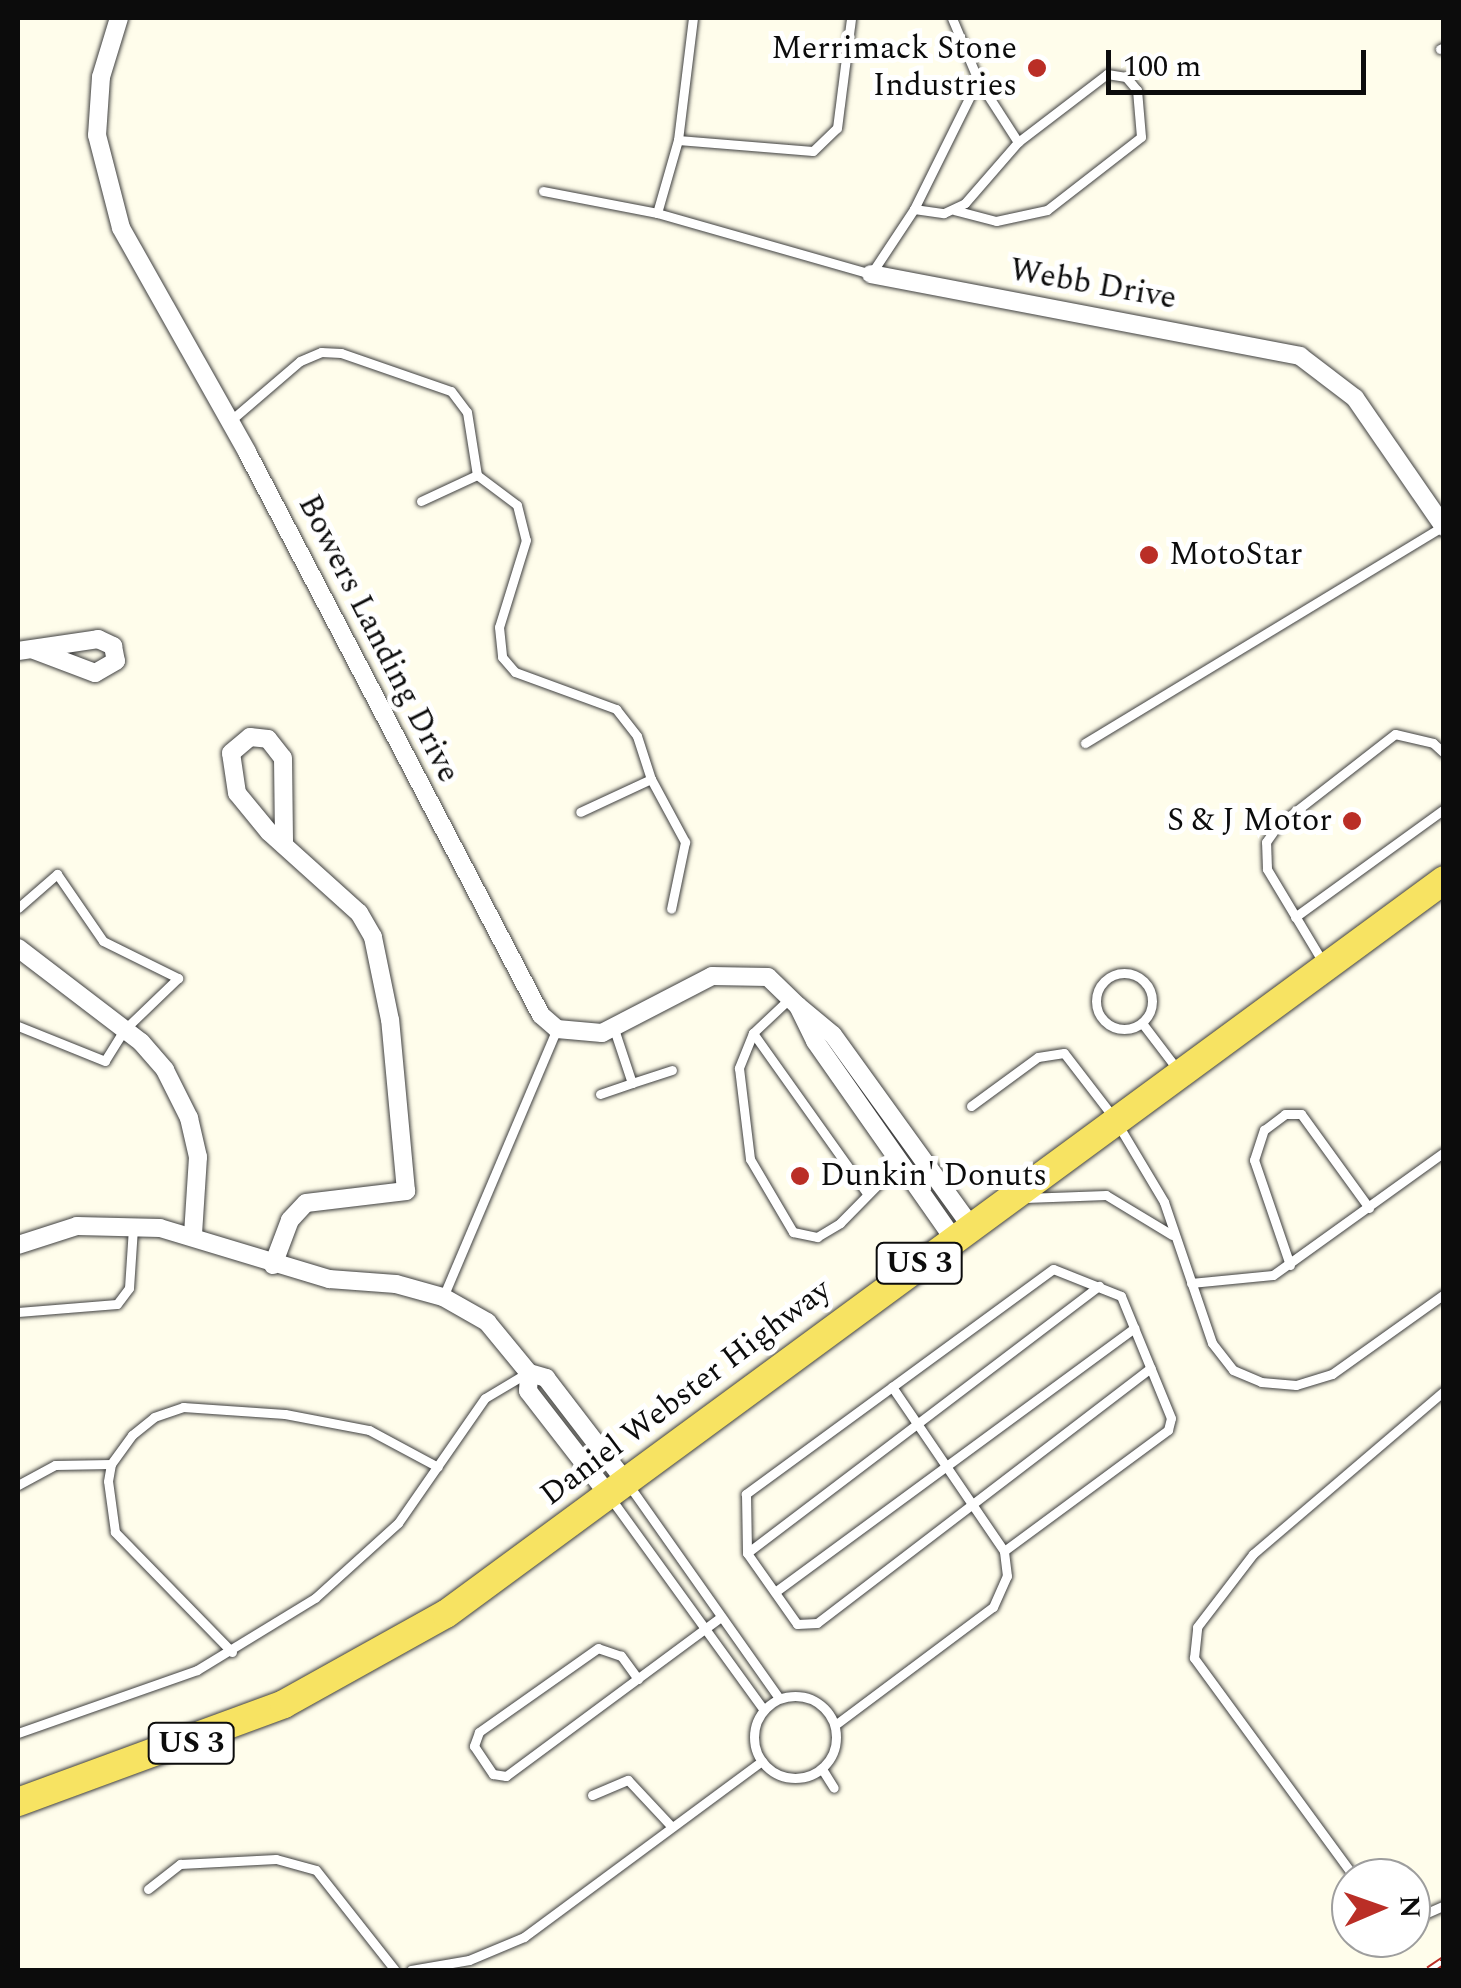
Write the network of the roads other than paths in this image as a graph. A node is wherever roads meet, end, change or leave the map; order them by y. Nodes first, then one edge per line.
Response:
1 (119, 18) edge
2 (693, 18) edge
3 (851, 18) edge
4 (952, 18) edge
5 (978, 80) junction
6 (678, 140) junction
7 (1018, 142) junction
8 (543, 191) dead end
9 (914, 209) junction
10 (954, 210) junction
11 (657, 213) junction
12 (871, 274) junction
13 (230, 421) junction
14 (477, 475) junction
15 (421, 501) dead end
16 (1443, 527) edge
17 (1085, 742) dead end
18 (1444, 753) edge
19 (651, 779) junction
20 (1444, 808) edge
21 (580, 812) dead end
22 (284, 845) junction
23 (1444, 880) edge
24 (18, 908) edge
25 (671, 908) dead end
26 (1295, 917) junction
27 (18, 948) edge
28 (1324, 966) junction
29 (794, 1001) junction
30 (1142, 1023) junction
31 (18, 1026) edge
32 (614, 1029) junction
33 (124, 1030) junction
34 (557, 1030) junction
35 (753, 1033) junction
36 (672, 1070) dead end
37 (1178, 1071) junction
38 (632, 1083) junction
39 (600, 1094) dead end
40 (972, 1106) dead end
41 (1114, 1118) junction
42 (1444, 1152) edge
43 (898, 1163) junction
44 (866, 1192) junction
45 (1004, 1200) junction
46 (1369, 1208) junction
47 (134, 1226) junction
48 (962, 1231) junction
49 (193, 1235) junction
50 (1174, 1237) junction
51 (18, 1245) edge
52 (273, 1264) junction
53 (1290, 1265) junction
54 (1191, 1282) junction
55 (1099, 1286) junction
56 (1444, 1294) edge
57 (443, 1297) junction
58 (18, 1312) edge
59 (1134, 1328) junction
60 (1150, 1368) junction
61 (529, 1372) junction
62 (892, 1387) junction
63 (1444, 1392) edge
64 (918, 1424) junction
65 (111, 1464) junction
66 (946, 1466) junction
67 (438, 1467) junction
68 (18, 1485) edge
69 (616, 1487) junction
70 (973, 1502) junction
71 (1004, 1551) junction
72 (747, 1553) junction
73 (775, 1592) junction
74 (722, 1617) junction
75 (705, 1629) junction
76 (232, 1652) junction
77 (638, 1678) junction
78 (779, 1698) junction
79 (764, 1710) junction
80 (836, 1725) junction
81 (18, 1733) edge
82 (762, 1761) junction
83 (822, 1768) junction
84 (834, 1788) dead end
85 (592, 1795) dead end
86 (18, 1802) edge
87 (672, 1827) junction
88 (1340, 1858) edge
89 (148, 1888) dead end
90 (395, 1970) edge
91 (411, 1970) edge

1 - 13 street, Bowers Landing Drive
2 - 6 lane
3 - 6 lane
4 - 5 lane
5 - 7 lane
5 - 9 lane
6 - 11 lane
7 - 10 lane
7 - 10 lane
8 - 11 lane, Webb Drive
9 - 10 lane
9 - 12 lane
11 - 12 lane, Webb Drive
12 - 16 street, Webb Drive
13 - 14 lane
13 - 34 street, Bowers Landing Drive
14 - 15 lane
14 - 19 lane
16 - 17 lane
18 - 26 lane
19 - 21 lane
19 - 25 lane
20 - 26 lane
22 - 22 street
22 - 52 street
23 - 28 main road, Daniel Webster Highway / US 3
24 - 33 lane
26 - 28 lane
27 - 33 street
28 - 37 main road, Daniel Webster Highway / US 3
29 - 32 street
29 - 35 lane
29 - 43 street
29 - 48 street
30 - 30 lane
30 - 37 lane
31 - 33 lane
32 - 34 street
32 - 38 lane
33 - 49 street
34 - 57 lane
35 - 44 lane
35 - 44 lane
36 - 38 lane
37 - 41 main road, Daniel Webster Highway / US 3
38 - 39 lane
40 - 41 lane
41 - 45 main road, Daniel Webster Highway / US 3
41 - 50 lane
42 - 46 lane
43 - 44 lane
43 - 48 street
45 - 48 main road, Daniel Webster Highway / US 3
45 - 50 lane
46 - 53 lane
46 - 53 lane
47 - 49 street
47 - 51 street
47 - 58 lane
48 - 69 main road, Daniel Webster Highway / US 3
49 - 52 street
50 - 54 lane
52 - 57 street
53 - 54 lane
54 - 56 lane
55 - 59 lane
55 - 62 lane
55 - 64 lane
57 - 61 street
59 - 60 lane
59 - 66 lane
60 - 70 lane
60 - 71 lane
61 - 67 lane
61 - 69 street
62 - 64 lane
62 - 72 lane
63 - 88 lane
64 - 66 lane
64 - 72 lane
65 - 67 lane
65 - 68 lane
65 - 76 lane
66 - 70 lane
66 - 73 lane
67 - 76 lane
69 - 74 lane
69 - 75 lane
69 - 86 main road, Daniel Webster Highway / US 3
70 - 71 lane
70 - 73 lane
71 - 80 lane
72 - 73 lane
74 - 75 lane
74 - 78 lane
75 - 77 lane
75 - 79 lane
76 - 81 lane
77 - 77 lane
78 - 79 lane
78 - 80 lane
79 - 82 lane
80 - 83 lane
82 - 83 lane
82 - 87 lane
83 - 84 lane
85 - 87 lane
87 - 91 lane
89 - 90 lane

